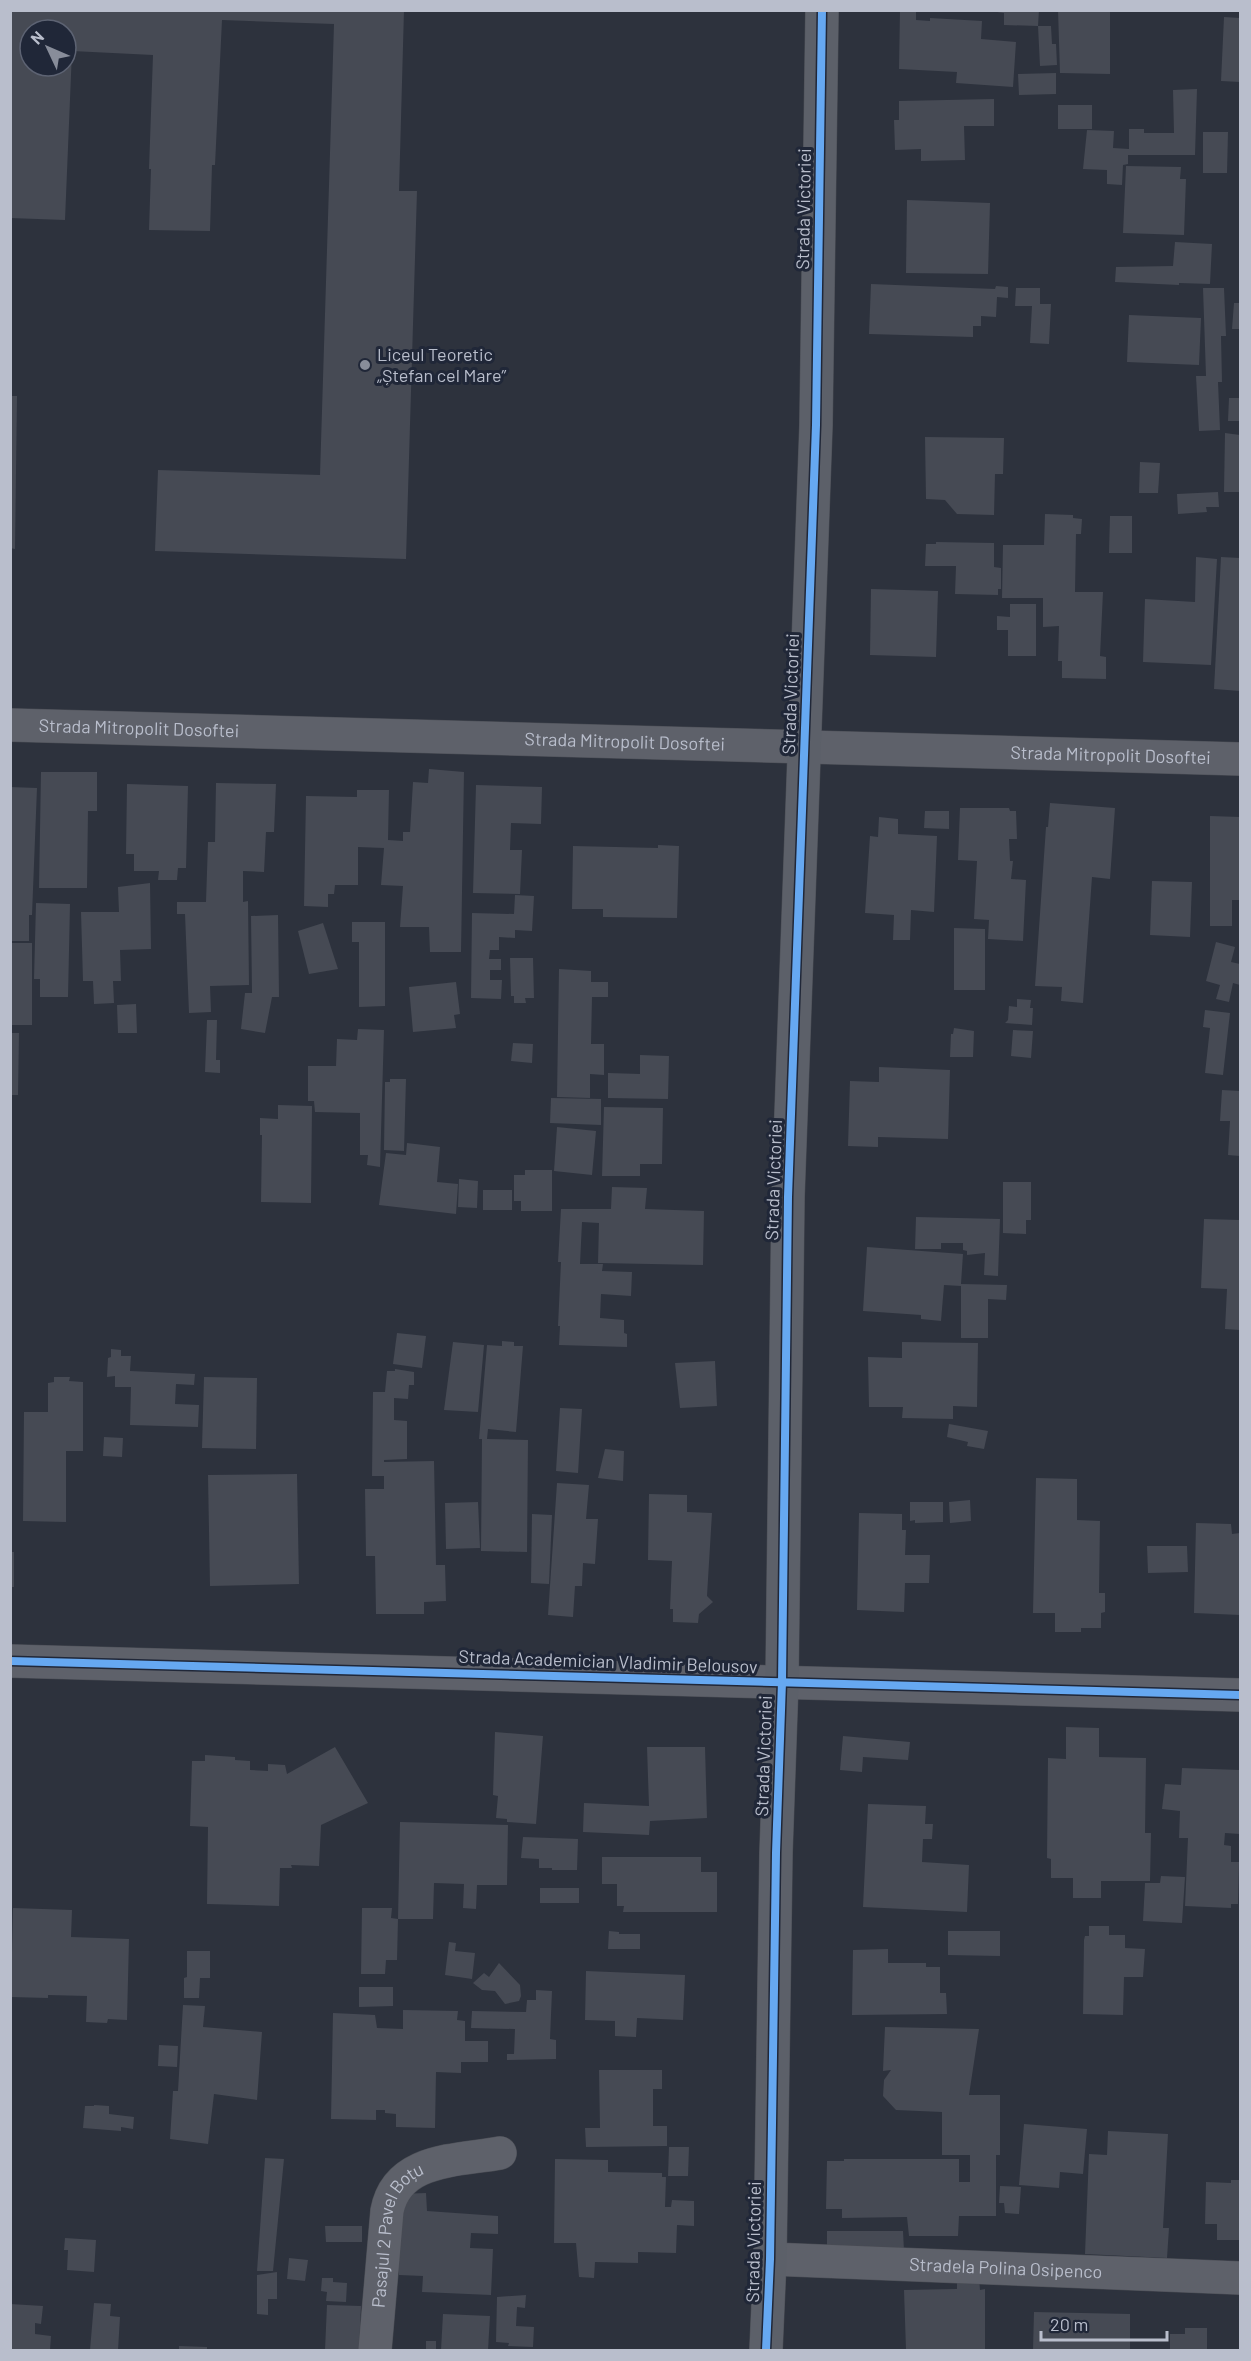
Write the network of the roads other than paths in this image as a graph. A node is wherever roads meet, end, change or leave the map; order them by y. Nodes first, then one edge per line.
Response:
1 (822, 10) edge
2 (10, 725) edge
3 (804, 748) junction
4 (1240, 759) edge
5 (10, 1661) edge
6 (782, 1682) junction
7 (1240, 1695) edge
8 (500, 2153) dead end
9 (770, 2259) junction
10 (1240, 2278) edge
11 (375, 2350) edge
12 (766, 2350) edge

1 - 3 street, Strada Victoriei
2 - 3 street, Strada Mitropolit Dosoftei
3 - 4 street, Strada Mitropolit Dosoftei
3 - 6 street, Strada Victoriei
5 - 6 street, Strada Academician Vladimir Belousov
6 - 7 street, Strada Academician Vladimir Belousov
6 - 9 street, Strada Victoriei
8 - 11 street, Pasajul 2 Pavel Boțu
9 - 10 street, Stradela Polina Osipenco
9 - 12 street, Strada Victoriei

